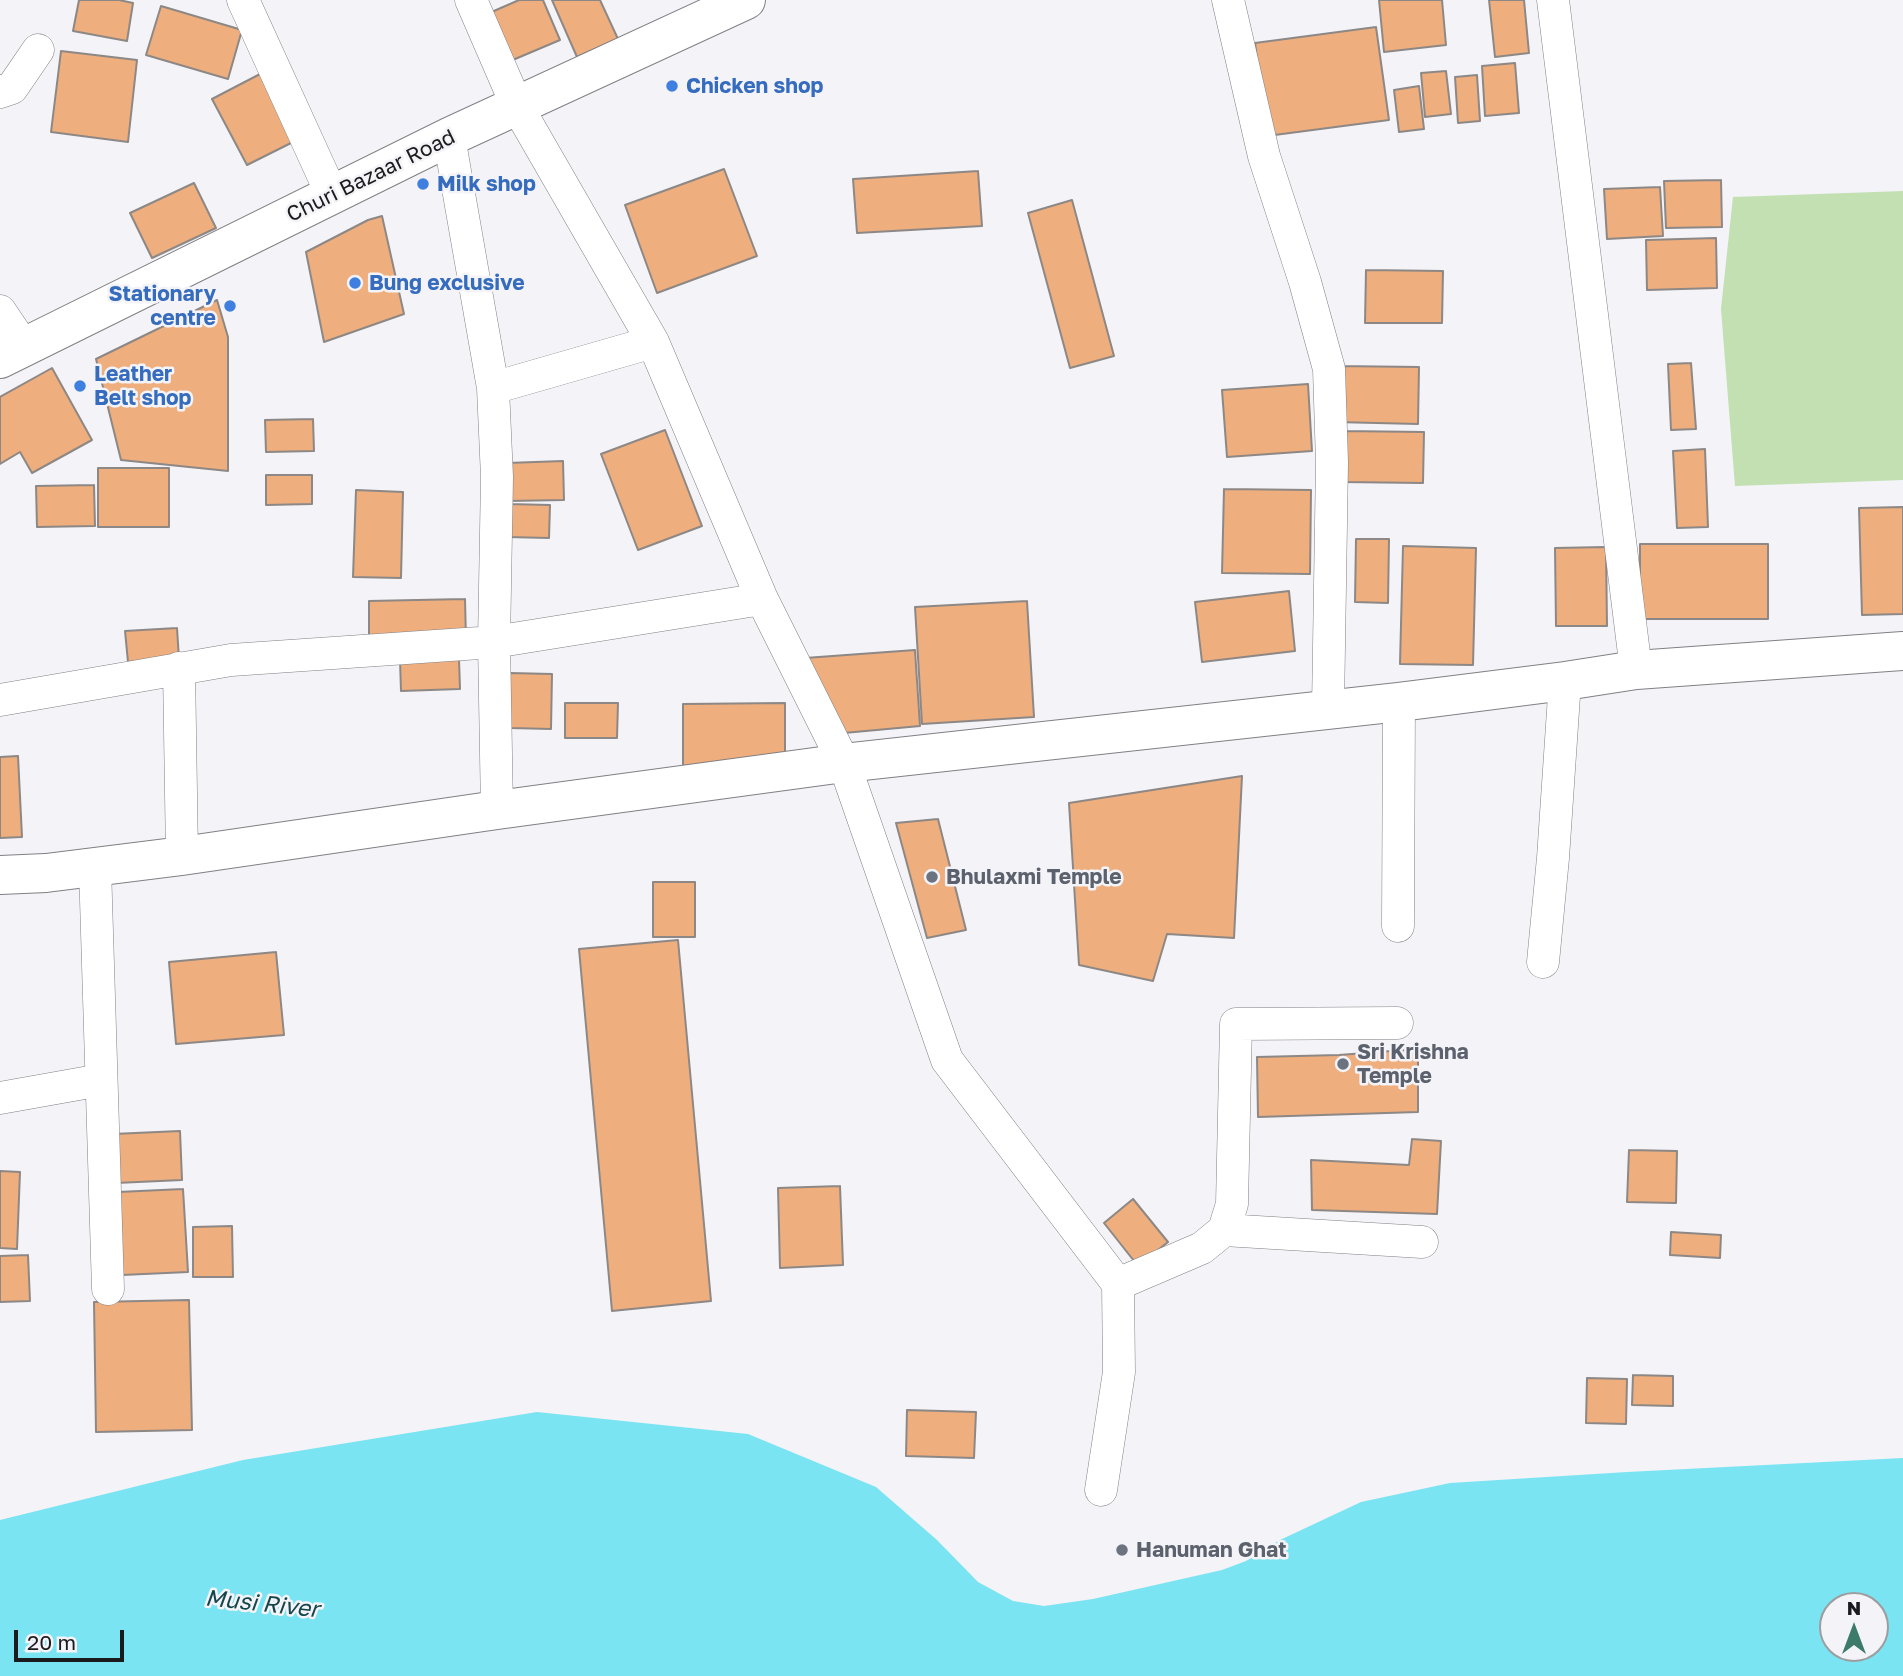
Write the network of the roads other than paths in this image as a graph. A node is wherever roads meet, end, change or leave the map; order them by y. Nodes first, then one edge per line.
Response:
1 (243, 0) edge
2 (471, 0) edge
3 (747, 0) edge
4 (1228, 0) edge
5 (1553, 0) edge
6 (38, 50) dead end
7 (0, 92) edge
8 (517, 106) junction
9 (449, 137) junction
10 (332, 195) junction
11 (0, 311) edge
12 (653, 342) junction
13 (12, 353) edge
14 (493, 388) junction
15 (762, 599) junction
16 (494, 642) junction
17 (1903, 651) edge
18 (179, 668) junction
19 (1636, 670) junction
20 (1564, 681) junction
21 (0, 700) edge
22 (1399, 702) junction
23 (1328, 708) junction
24 (844, 763) junction
25 (497, 810) junction
26 (182, 856) junction
27 (95, 867) junction
28 (0, 875) edge
29 (1398, 926) dead end
30 (1543, 962) dead end
31 (1397, 1024) dead end
32 (101, 1080) junction
33 (0, 1098) edge
34 (1224, 1230) junction
35 (1422, 1242) dead end
36 (1118, 1284) junction
37 (108, 1289) dead end
38 (1101, 1490) dead end

1 - 10 street
2 - 8 street
3 - 8 main road, Churi Bazaar Road
4 - 23 street
5 - 19 street
6 - 7 street
8 - 9 main road, Churi Bazaar Road
8 - 12 street
9 - 10 main road, Churi Bazaar Road
9 - 14 street
10 - 13 main road, Churi Bazaar Road
11 - 13 street
12 - 14 street
12 - 15 street
14 - 16 street
15 - 16 street
15 - 24 street
16 - 18 street
16 - 25 street
17 - 19 main road
18 - 21 street
18 - 26 street
19 - 20 main road
20 - 22 main road
20 - 30 street
22 - 23 main road
22 - 29 street
23 - 24 main road
24 - 25 main road
24 - 36 street
25 - 26 main road
26 - 27 main road
27 - 28 main road
27 - 32 street
31 - 34 street
32 - 33 street
32 - 37 street
34 - 35 street
34 - 36 street
36 - 38 street

